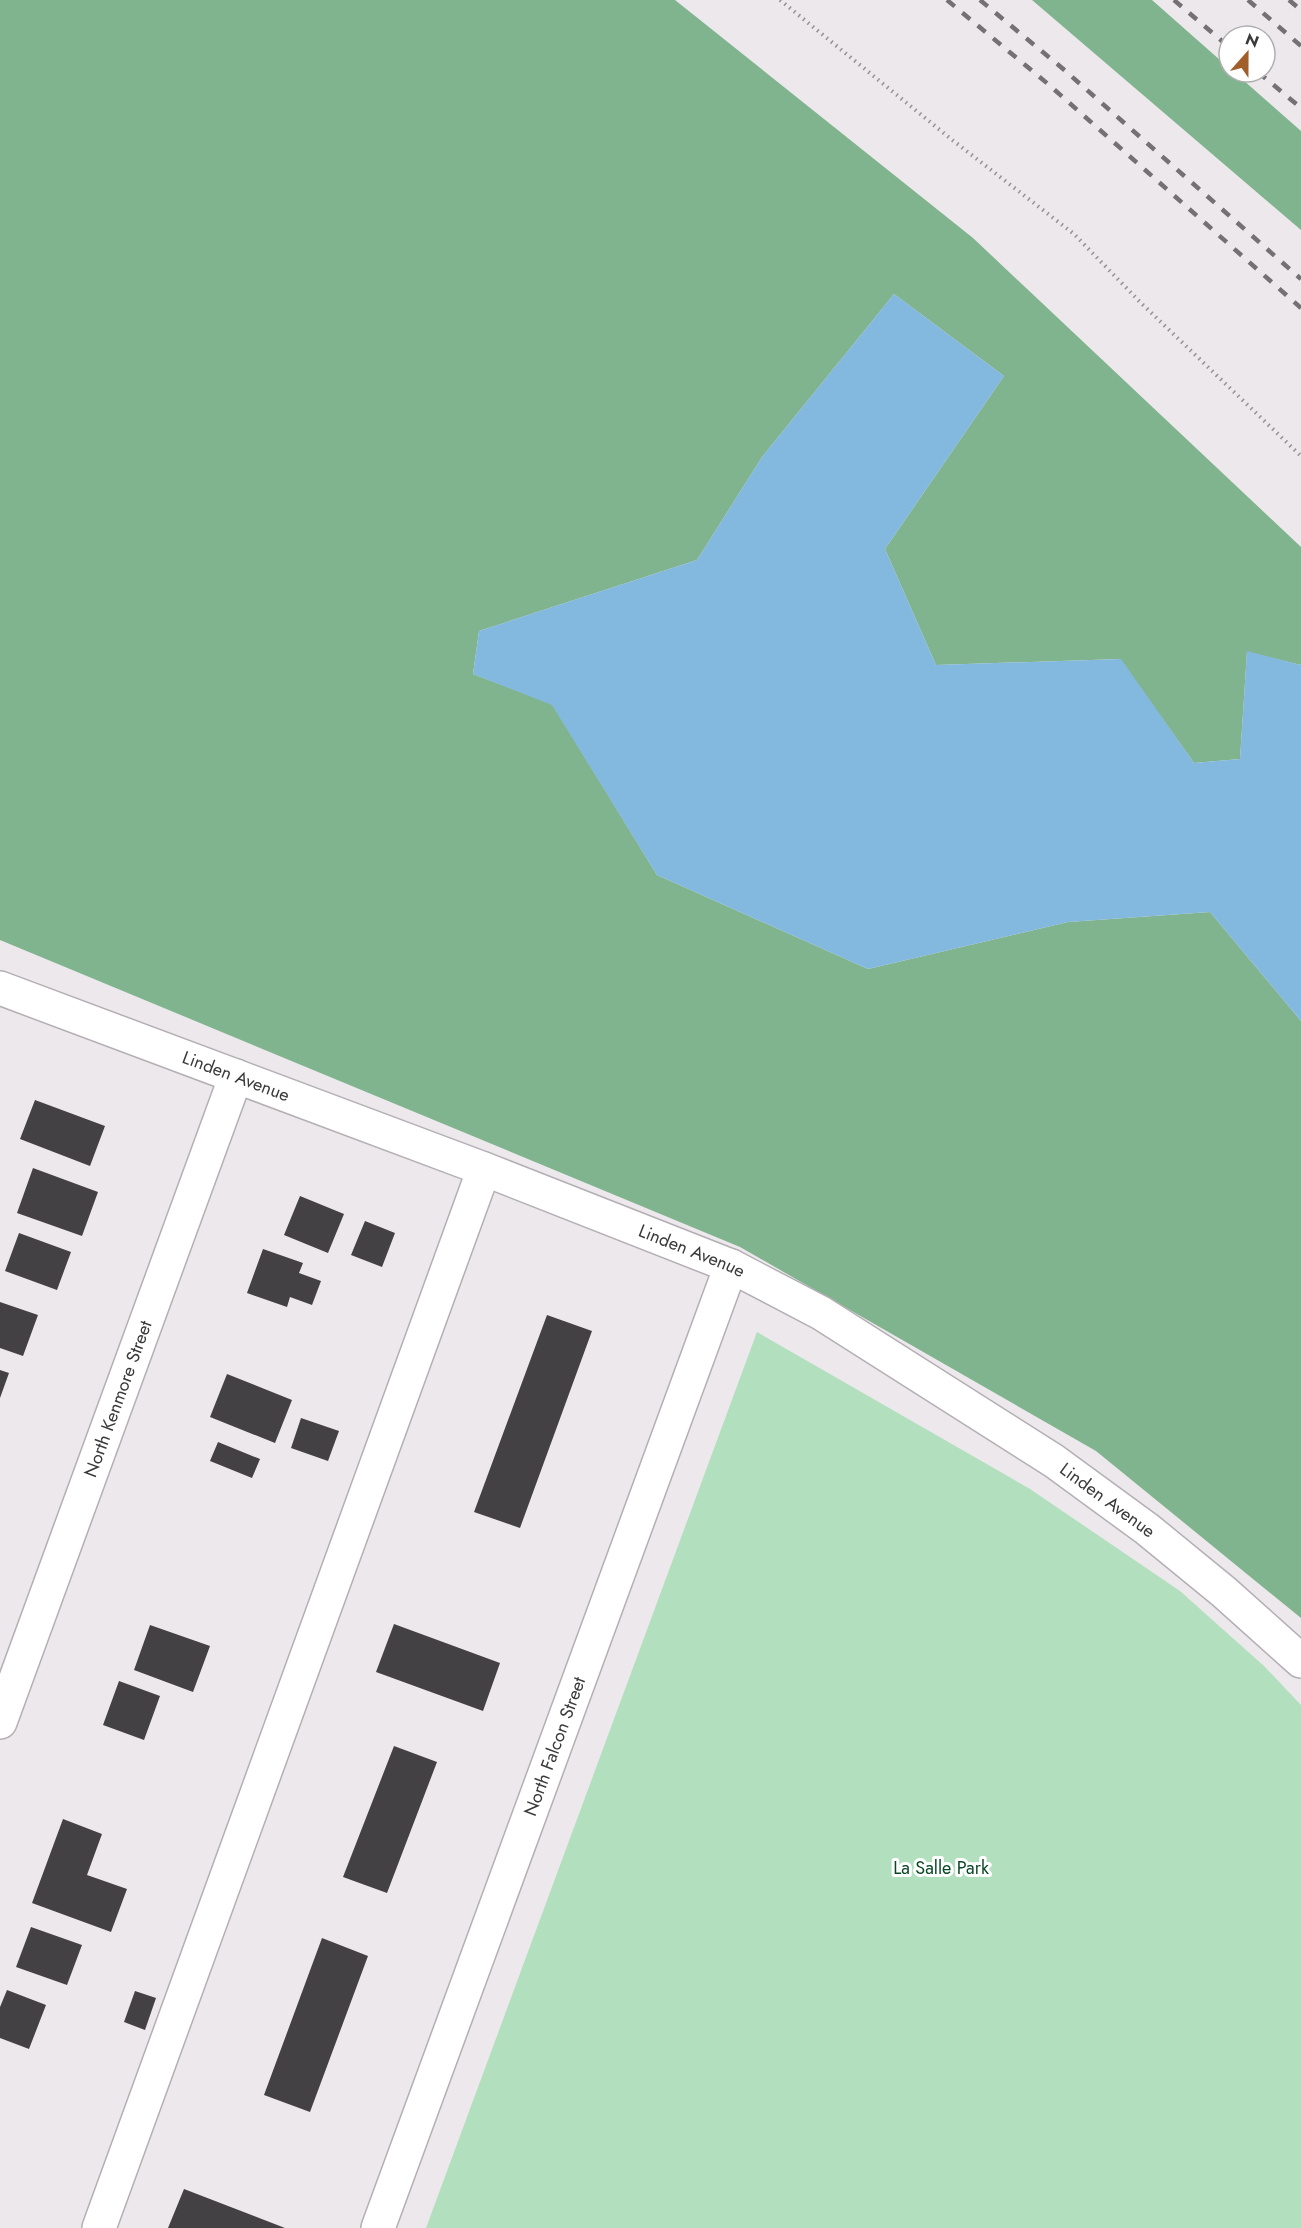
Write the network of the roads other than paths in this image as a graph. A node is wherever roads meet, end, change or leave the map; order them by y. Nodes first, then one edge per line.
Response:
1 (0, 988) edge
2 (236, 1076) junction
3 (484, 1169) junction
4 (731, 1266) junction
5 (1301, 1661) edge
6 (0, 1722) edge
7 (99, 2228) edge
8 (378, 2228) edge

1 - 2 street, Linden Avenue
2 - 3 street, Linden Avenue
2 - 6 street, North Kenmore Street
3 - 4 street, Linden Avenue
3 - 7 street
4 - 5 street, Linden Avenue
4 - 8 street, North Falcon Street

